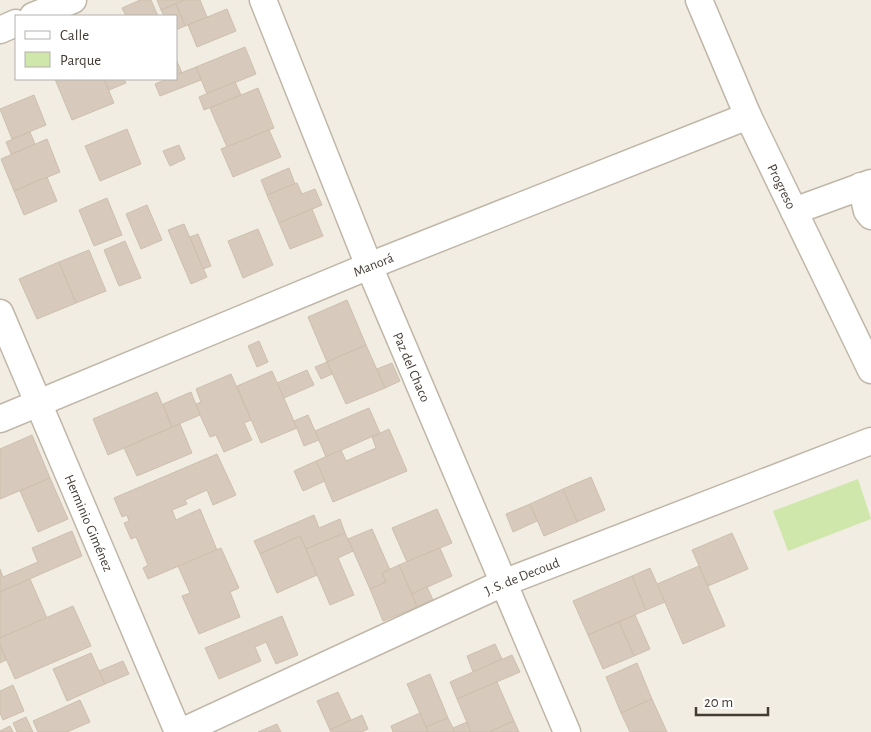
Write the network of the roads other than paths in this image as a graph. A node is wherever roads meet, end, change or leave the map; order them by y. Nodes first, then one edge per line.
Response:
1 (73, 0) edge
2 (263, 0) edge
3 (699, 0) edge
4 (36, 15) edge
5 (15, 23) edge
6 (0, 30) edge
7 (748, 116) junction
8 (866, 185) edge
9 (794, 211) junction
10 (871, 216) edge
11 (369, 266) junction
12 (0, 314) edge
13 (871, 370) edge
14 (37, 402) junction
15 (0, 418) edge
16 (871, 441) edge
17 (503, 583) junction
18 (179, 732) edge
19 (567, 732) edge

1 - 4 street
2 - 11 street, Paz del Chaco
3 - 7 street, Progreso
5 - 6 street
7 - 9 street, Progreso
7 - 11 street, Manorá
8 - 9 street
8 - 10 street
9 - 13 street, Progreso
11 - 14 street, Manorá
11 - 17 street, Paz del Chaco
12 - 14 street, Herminio Giménez
14 - 15 street, Manorá
14 - 18 street, Herminio Giménez
16 - 17 street, J. S. de Decoud
17 - 18 street, J. S. de Decoud
17 - 19 street, Paz del Chaco

